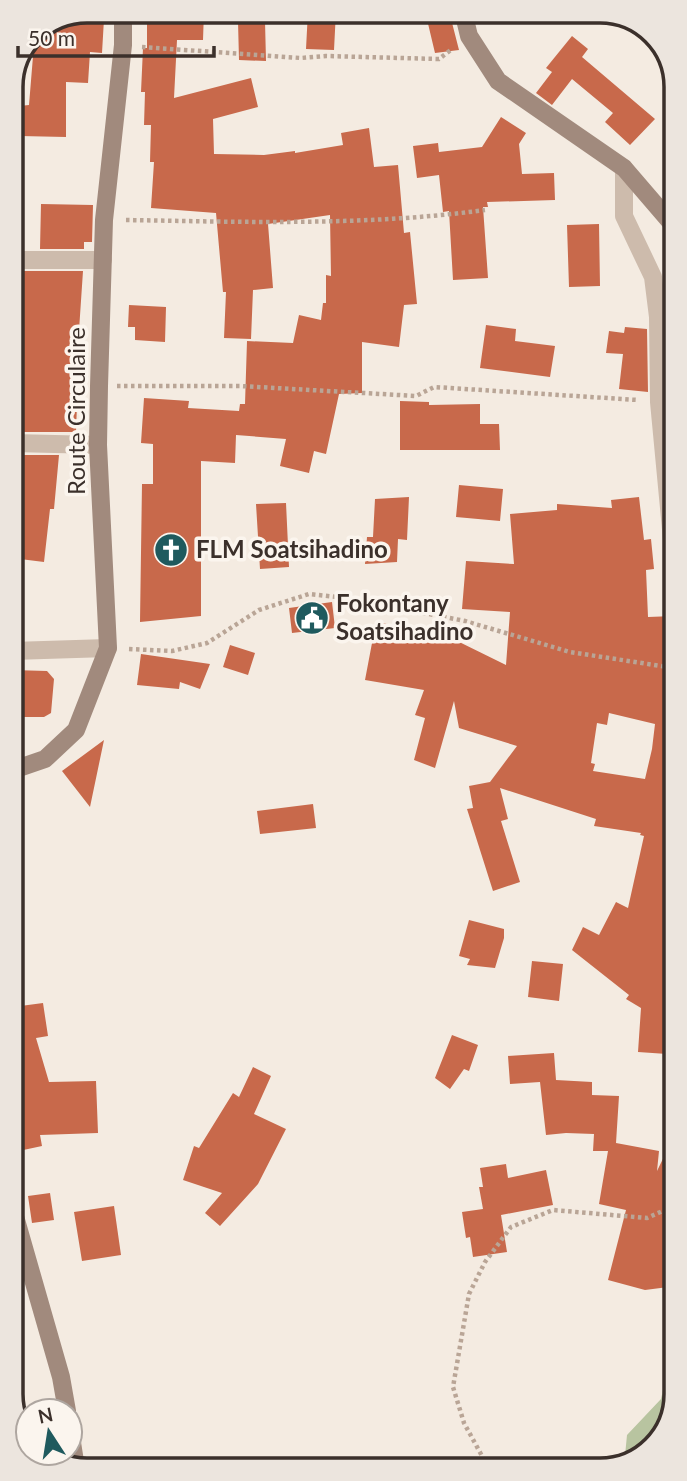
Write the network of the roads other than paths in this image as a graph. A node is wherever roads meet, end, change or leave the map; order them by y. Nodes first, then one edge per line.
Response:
1 (123, 23) edge
2 (466, 23) edge
3 (624, 167) junction
4 (664, 214) edge
5 (23, 260) edge
6 (103, 260) junction
7 (23, 443) edge
8 (98, 444) junction
9 (664, 455) edge
10 (108, 648) junction
11 (23, 651) edge
12 (23, 767) edge
13 (23, 1244) edge
14 (65, 1397) edge

1 - 6 street, Route Circulaire
2 - 3 street
3 - 4 street
3 - 9 street
5 - 6 street
6 - 8 street, Route Circulaire
7 - 8 street
8 - 10 street, Route Circulaire
10 - 11 street
10 - 12 street, Route Circulaire
13 - 14 street

